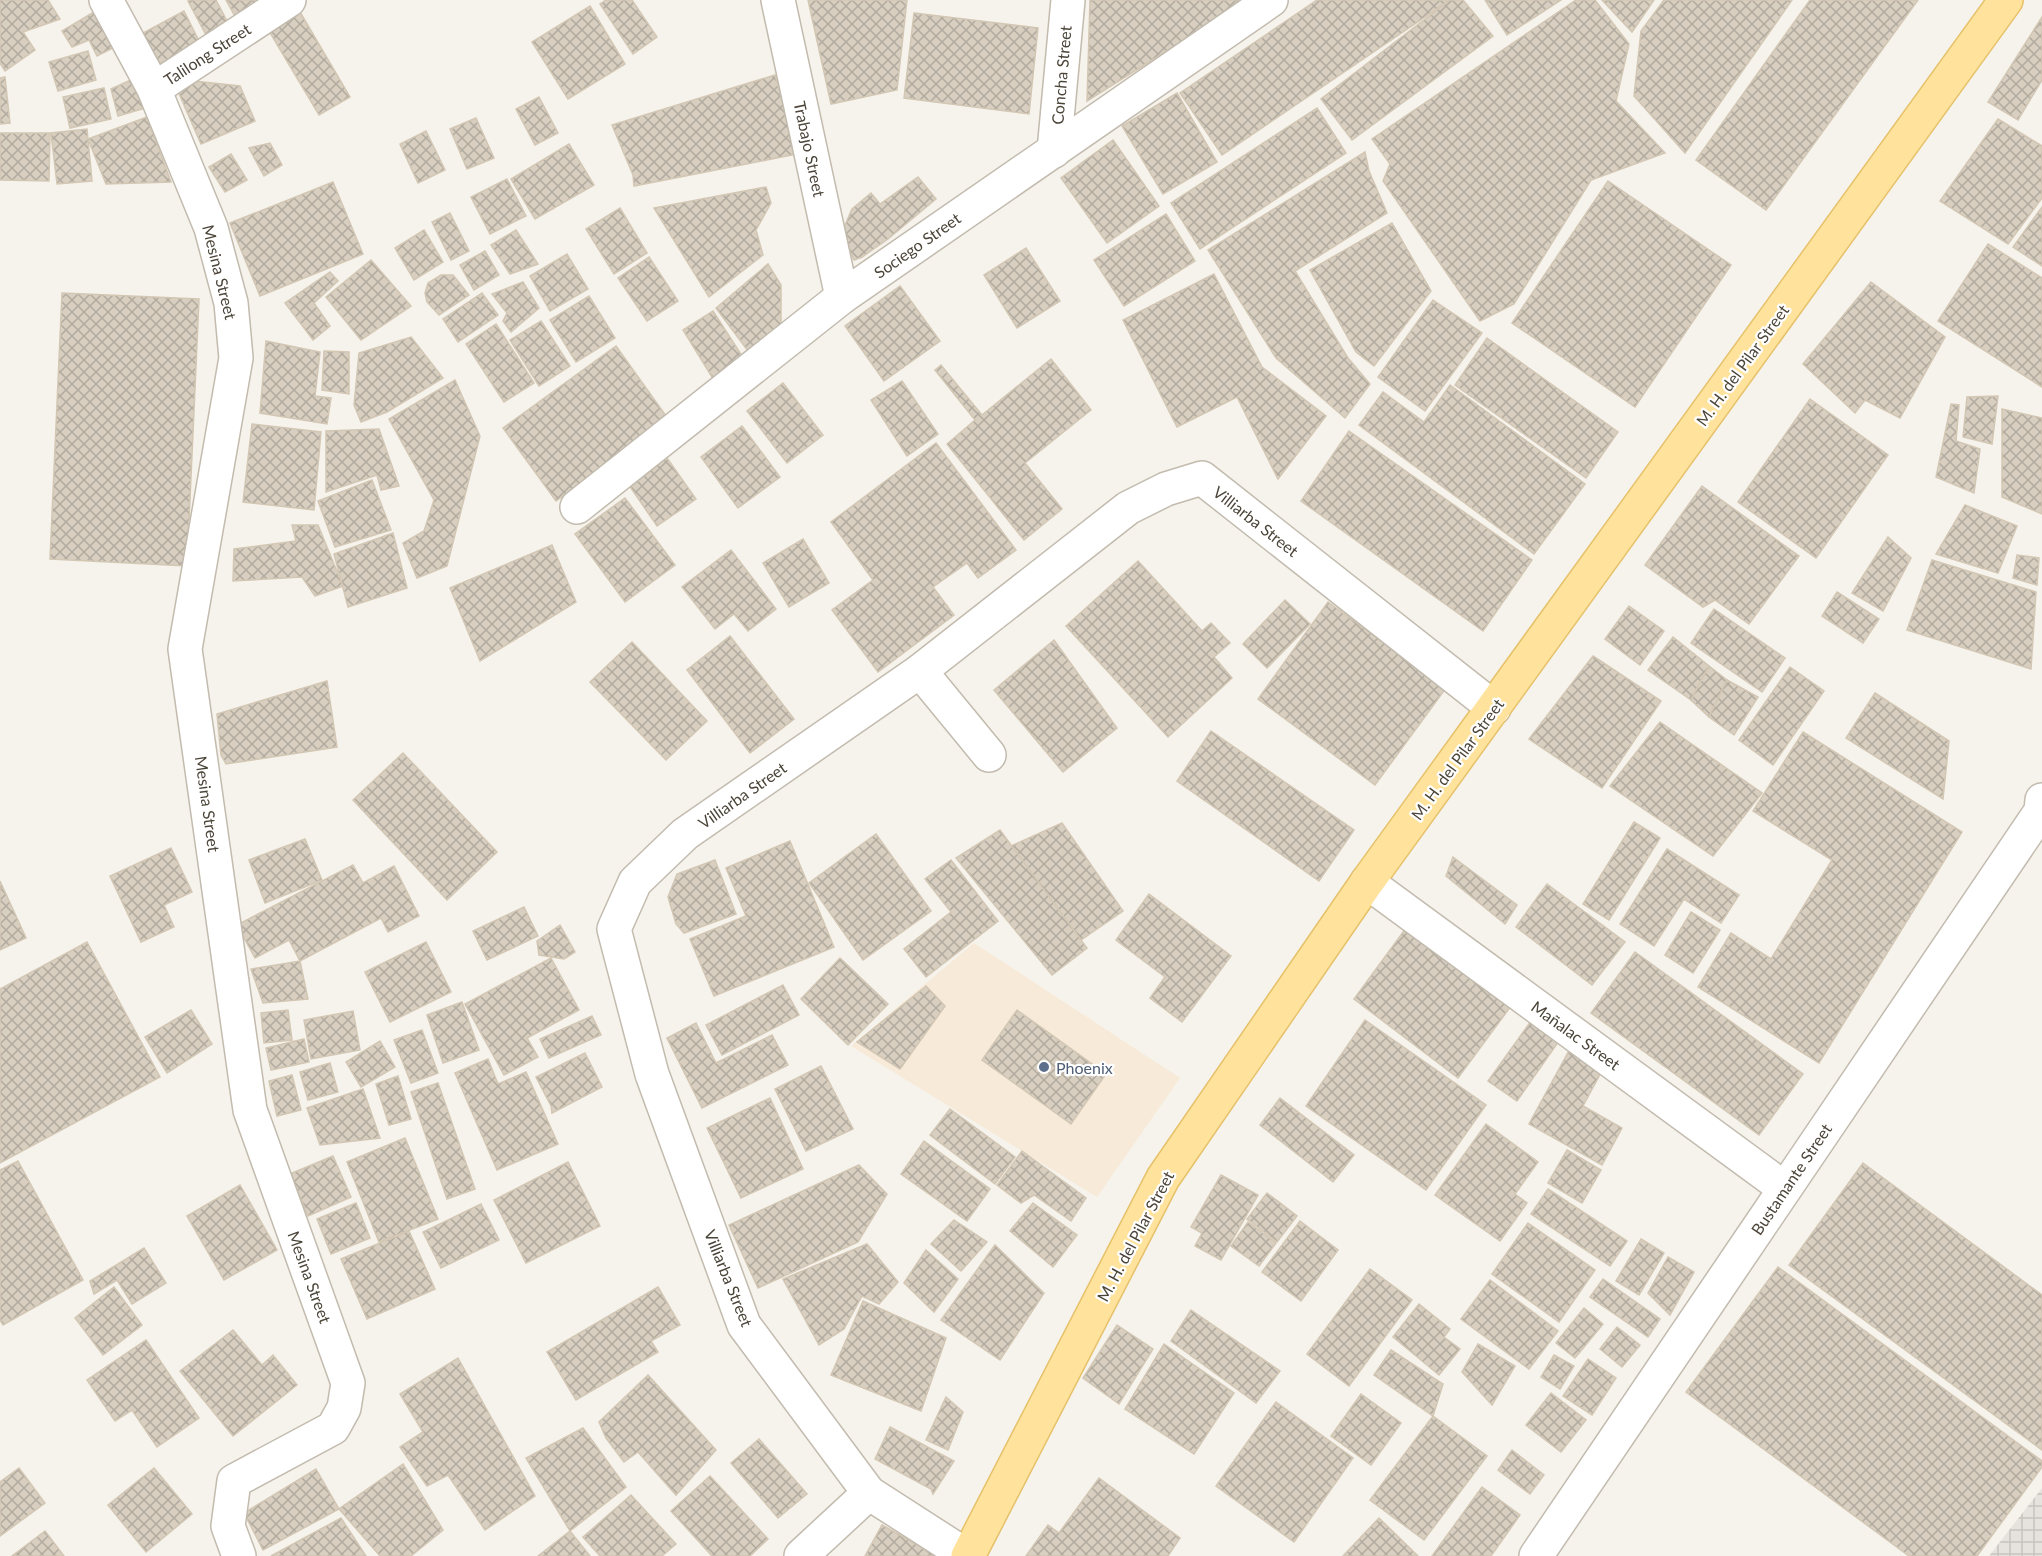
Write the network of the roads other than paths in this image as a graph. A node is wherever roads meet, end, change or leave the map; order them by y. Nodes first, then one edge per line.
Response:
1 (106, 0) edge
2 (289, 0) edge
3 (778, 0) edge
4 (1068, 0) edge
5 (1270, 0) edge
6 (2006, 0) edge
7 (154, 89) junction
8 (1054, 151) junction
9 (842, 297) junction
10 (577, 507) dead end
11 (920, 671) junction
12 (1494, 708) junction
13 (989, 755) dead end
14 (2042, 800) edge
15 (1367, 882) junction
16 (1784, 1188) junction
17 (868, 1493) junction
18 (239, 1556) edge
19 (801, 1556) edge
20 (968, 1556) edge
21 (1536, 1556) edge

1 - 7 street, Mesina Street
2 - 7 street, Talilong Street
3 - 9 street, Trabajo Street
4 - 8 street, Concha Street
5 - 8 street, Sociego Street
6 - 12 main road, M. H. del Pilar Street
7 - 18 street, Mesina Street
8 - 9 street, Sociego Street
9 - 10 street, Sociego Street
11 - 12 street, Villiarba Street
11 - 13 street
11 - 17 street, Villiarba Street
12 - 15 main road, M. H. del Pilar Street
14 - 16 street, Bustamante Street
15 - 16 street, Mañalac Street
15 - 20 main road, M. H. del Pilar Street
16 - 21 street, Bustamante Street
17 - 19 street
17 - 20 street, Villiarba Street

